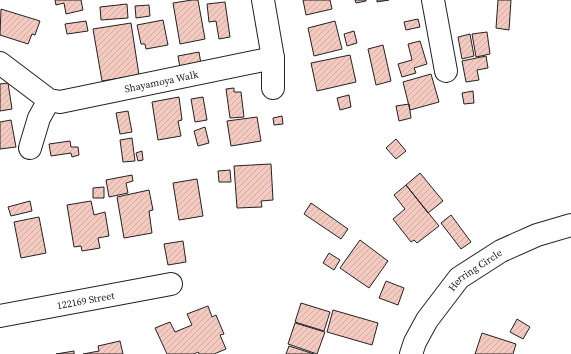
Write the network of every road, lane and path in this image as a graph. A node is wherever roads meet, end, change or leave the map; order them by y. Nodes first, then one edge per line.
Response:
1 (263, 0) edge
2 (433, 0) edge
3 (273, 58) junction
4 (0, 63) edge
5 (446, 71) dead end
6 (273, 88) dead end
7 (49, 100) junction
8 (30, 148) dead end
9 (571, 225) edge
10 (171, 284) dead end
11 (0, 316) edge
12 (411, 354) edge

1 - 3 street
2 - 5 street
3 - 6 street
3 - 7 street, Shayamoya Walk
4 - 7 street
7 - 8 street
9 - 12 street, Herring Circle
10 - 11 street, 122169 Street

